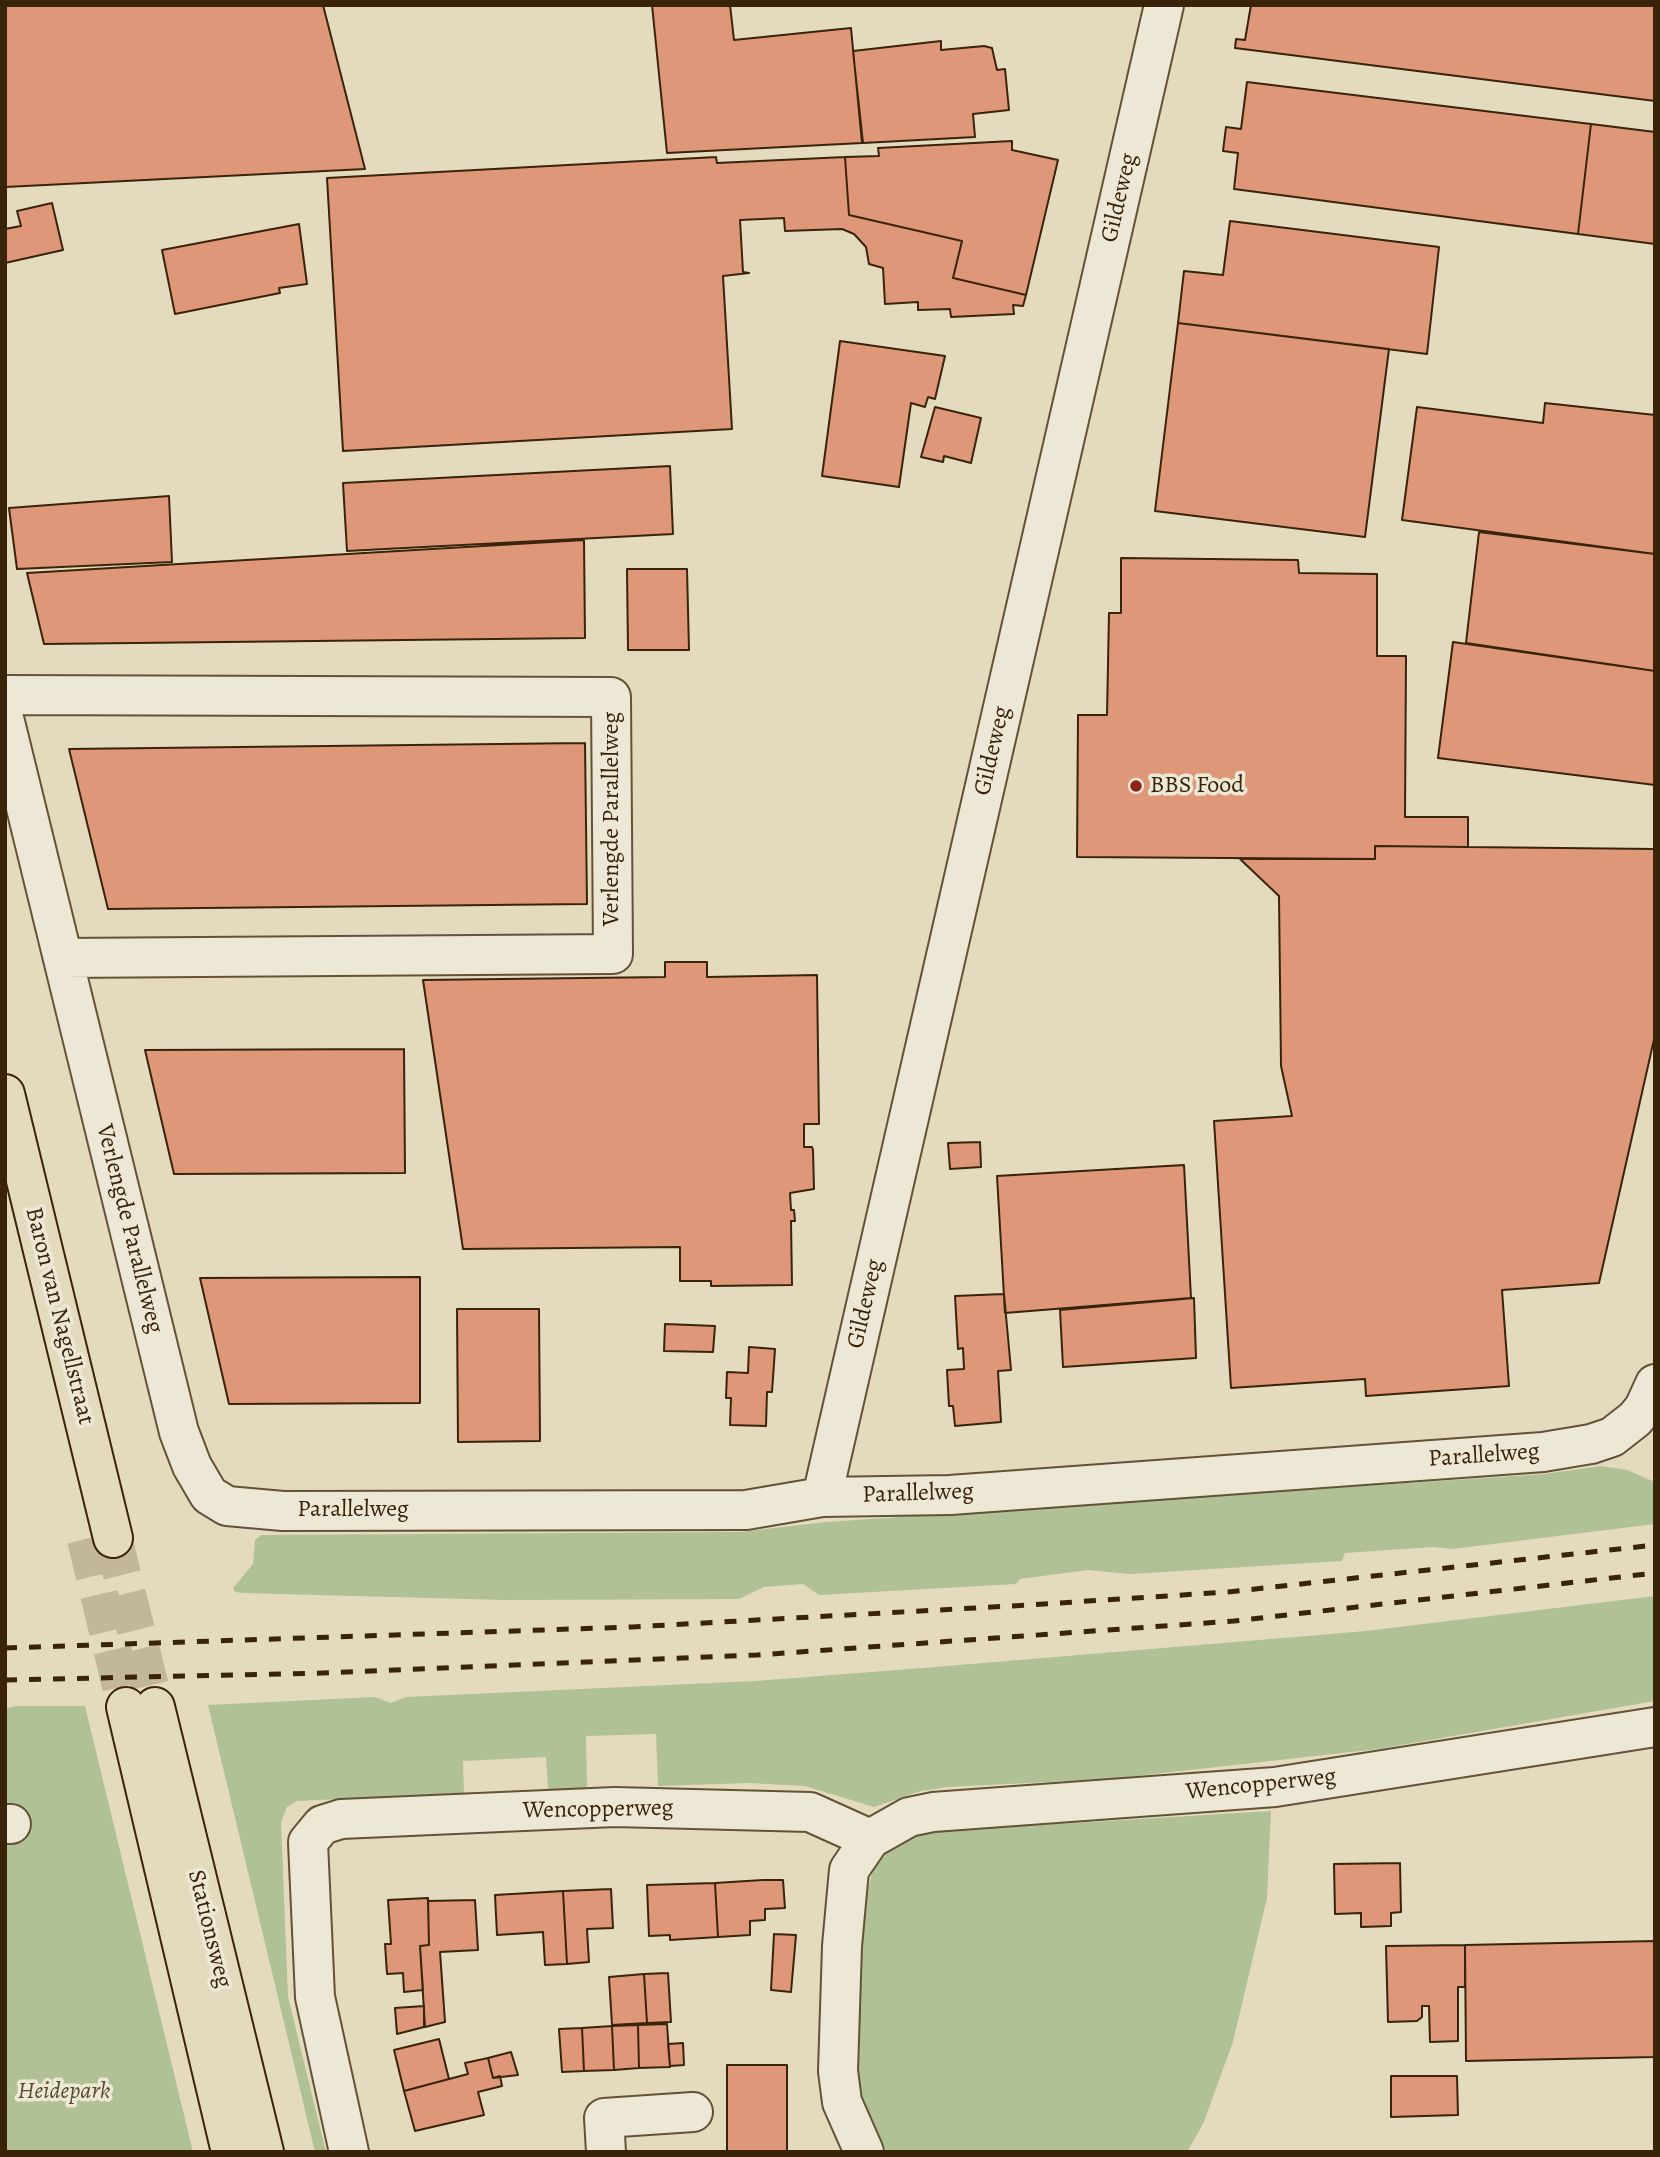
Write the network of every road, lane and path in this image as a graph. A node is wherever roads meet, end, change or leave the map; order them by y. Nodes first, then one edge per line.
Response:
1 (1164, 5) edge
2 (5, 695) edge
3 (5, 722) edge
4 (63, 958) junction
5 (5, 1094) edge
6 (5, 1208) edge
7 (1655, 1384) edge
8 (209, 1495) joint
9 (822, 1497) junction
10 (1655, 1727) edge
11 (870, 1839) junction
12 (693, 2112) dead end
13 (231, 2152) edge
14 (264, 2152) edge
15 (349, 2152) edge
16 (606, 2152) edge
17 (864, 2152) edge

1 - 9 street, Gildeweg
2 - 4 street, Verlengde Parallelweg
3 - 4 street, Verlengde Parallelweg
4 - 8 street, Verlengde Parallelweg
5 - 6 main road, Baron van Nagellstraat
7 - 9 street, Parallelweg
8 - 9 street, Parallelweg
10 - 11 street, Wencopperweg
11 - 15 street, Wencopperweg
11 - 17 street, Wencopperweg
12 - 16 street
13 - 14 main road, Stationsweg

